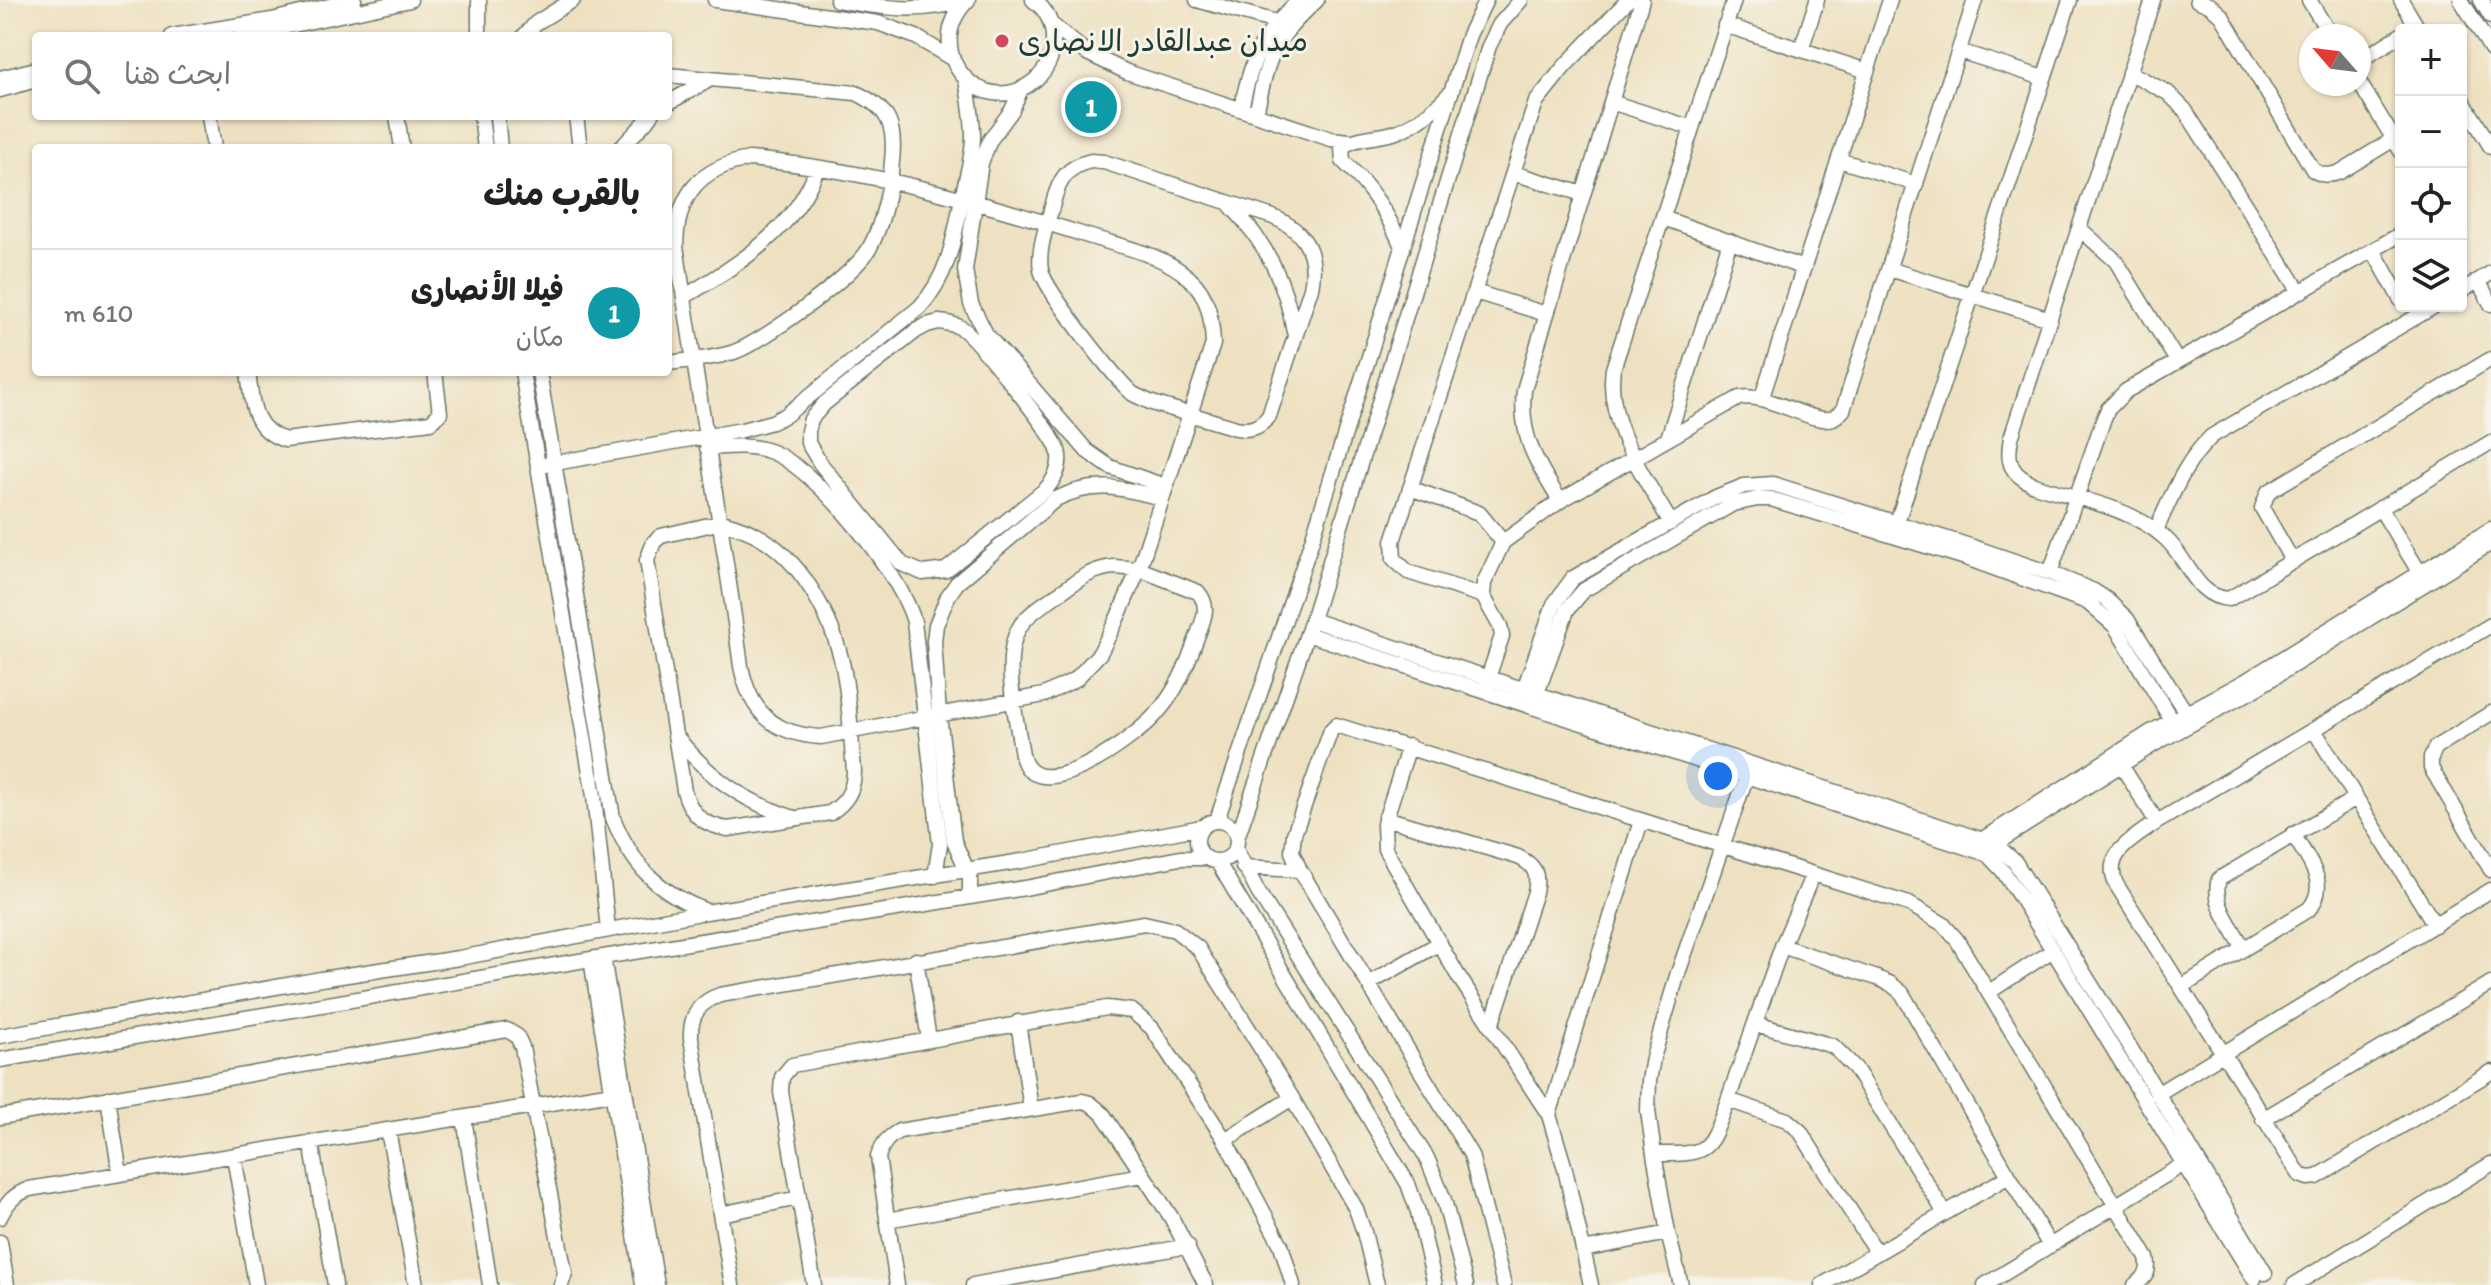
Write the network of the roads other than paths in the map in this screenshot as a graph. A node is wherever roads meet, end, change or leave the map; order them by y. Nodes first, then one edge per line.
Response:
1 (354, 0) edge
2 (410, 0) edge
3 (479, 0) edge
4 (573, 0) edge
5 (715, 0) edge
6 (837, 0) edge
7 (967, 0) edge
8 (1197, 0) edge
9 (1299, 0) edge
10 (1317, 0) edge
11 (1486, 0) edge
12 (1521, 0) edge
13 (1628, 0) edge
14 (1642, 0) edge
15 (1734, 0) edge
16 (1817, 0) edge
17 (1890, 0) edge
18 (1975, 0) edge
19 (2060, 0) edge
20 (2070, 0) edge
21 (2153, 0) edge
22 (2197, 0) edge
23 (2309, 0) edge
24 (2401, 0) edge
25 (2461, 0) edge
26 (2481, 0) edge
27 (1037, 1) edge
28 (2491, 17) edge
29 (1276, 22) junction
30 (1051, 24) junction
31 (2324, 24) edge
32 (2413, 24) edge
33 (1725, 25) junction
34 (197, 32) edge
35 (261, 32) edge
36 (479, 32) edge
37 (528, 32) edge
38 (2395, 39) edge
39 (2491, 49) edge
40 (1801, 50) junction
41 (1959, 51) junction
42 (2371, 54) edge
43 (951, 58) junction
44 (32, 70) edge
45 (1867, 71) junction
46 (2129, 72) junction
47 (672, 75) edge
48 (2037, 76) junction
49 (0, 78) edge
50 (710, 79) junction
51 (966, 80) junction
52 (32, 81) edge
53 (1021, 89) junction
54 (0, 90) edge
55 (1451, 92) junction
56 (2367, 96) edge
57 (672, 101) edge
58 (1611, 102) junction
59 (2467, 108) edge
60 (1241, 109) junction
61 (1256, 114) junction
62 (210, 120) edge
63 (398, 120) edge
64 (482, 120) edge
65 (497, 120) edge
66 (576, 120) edge
67 (647, 120) edge
68 (1692, 128) junction
69 (1349, 141) junction
70 (2395, 142) edge
71 (213, 144) edge
72 (401, 144) edge
73 (484, 144) edge
74 (500, 144) edge
75 (580, 144) edge
76 (625, 144) edge
77 (2395, 146) edge
78 (2491, 147) edge
79 (1839, 160) junction
80 (817, 168) junction
81 (1513, 173) junction
82 (891, 181) junction
83 (1916, 184) junction
84 (1583, 194) junction
85 (968, 199) junction
86 (1228, 203) junction
87 (1663, 218) junction
88 (1048, 223) junction
89 (2079, 228) junction
90 (2395, 237) edge
91 (1730, 241) junction
92 (1403, 249) junction
93 (2373, 250) junction
94 (1804, 268) junction
95 (1889, 269) junction
96 (2484, 277) edge
97 (2395, 289) edge
98 (1475, 292) junction
99 (2300, 292) junction
100 (1969, 294) junction
101 (684, 297) junction
102 (2491, 304) edge
103 (2408, 313) edge
104 (1546, 314) junction
105 (977, 319) junction
106 (2050, 319) junction
107 (964, 330) junction
108 (1294, 336) junction
109 (693, 359) junction
110 (2491, 359) edge
111 (2177, 361) junction
112 (672, 362) edge
113 (249, 376) edge
114 (435, 376) edge
115 (523, 376) edge
116 (540, 376) edge
117 (1762, 397) junction
118 (799, 406) junction
119 (1189, 414) junction
120 (811, 419) junction
121 (1062, 421) junction
122 (1048, 430) junction
123 (1668, 438) junction
124 (706, 442) junction
125 (2491, 442) edge
126 (1634, 458) junction
127 (555, 462) junction
128 (538, 466) junction
129 (1332, 478) junction
130 (1353, 486) junction
131 (1410, 488) junction
132 (1163, 492) junction
133 (1051, 494) junction
134 (1730, 498) junction
135 (2076, 498) junction
136 (1560, 501) junction
137 (2380, 508) junction
138 (1320, 513) junction
139 (1894, 521) junction
140 (722, 522) junction
141 (1671, 523) junction
142 (1340, 524) junction
143 (2491, 529) edge
144 (2156, 530) junction
145 (1503, 542) junction
146 (2491, 543) edge
147 (1968, 552) junction
148 (2464, 552) junction
149 (2293, 562) junction
150 (1139, 569) junction
151 (946, 570) junction
152 (2050, 573) junction
153 (2420, 573) junction
154 (957, 583) junction
155 (1483, 596) junction
156 (2491, 625) edge
157 (1310, 627) junction
158 (1486, 685) junction
159 (1530, 691) junction
160 (1015, 700) junction
161 (2491, 713) edge
162 (932, 716) junction
163 (2179, 717) junction
164 (2314, 730) junction
165 (851, 731) junction
166 (675, 735) junction
167 (2153, 738) junction
168 (1409, 746) junction
169 (2121, 765) junction
170 (1747, 775) junction
171 (2356, 798) junction
172 (2030, 815) junction
173 (796, 818) junction
174 (1385, 818) junction
175 (1217, 820) junction
176 (1641, 821) junction
177 (1911, 822) junction
178 (2157, 822) junction
179 (1202, 827) junction
180 (2293, 834) junction
181 (1989, 842) junction
182 (1237, 843) junction
183 (1722, 846) junction
184 (1212, 860) junction
185 (1022, 861) junction
186 (1243, 867) junction
187 (967, 870) junction
188 (1300, 870) junction
189 (2491, 870) edge
190 (1813, 874) junction
191 (935, 876) junction
192 (1025, 888) junction
193 (2491, 890) edge
194 (967, 897) junction
195 (2030, 900) junction
196 (781, 901) junction
197 (744, 907) junction
198 (706, 912) junction
199 (2435, 925) junction
200 (785, 927) junction
201 (608, 930) junction
202 (747, 934) junction
203 (1440, 943) junction
204 (1782, 946) junction
205 (2244, 949) junction
206 (2053, 950) junction
207 (597, 958) junction
208 (916, 960) junction
209 (321, 979) junction
210 (2491, 983) edge
211 (1368, 984) junction
212 (283, 987) junction
213 (2181, 987) junction
214 (1989, 992) junction
215 (323, 1005) junction
216 (605, 1010) junction
217 (285, 1011) junction
218 (1018, 1022) junction
219 (1756, 1024) junction
220 (1491, 1026) junction
221 (0, 1036) edge
222 (929, 1039) junction
223 (2126, 1052) junction
224 (2222, 1054) junction
225 (0, 1060) edge
226 (2491, 1072) edge
227 (612, 1093) junction
228 (2157, 1094) junction
229 (108, 1098) junction
230 (1292, 1098) junction
231 (1728, 1100) junction
232 (534, 1106) junction
233 (1031, 1109) junction
234 (1549, 1115) junction
235 (0, 1117) edge
236 (464, 1118) junction
237 (2263, 1119) junction
238 (388, 1130) junction
239 (1225, 1140) junction
240 (311, 1142) junction
241 (1654, 1154) junction
242 (234, 1156) junction
243 (2184, 1164) junction
244 (2491, 1164) edge
245 (120, 1174) junction
246 (1142, 1175) junction
247 (2009, 1176) junction
248 (799, 1198) junction
249 (2116, 1206) junction
250 (2222, 1211) junction
251 (1945, 1213) junction
252 (720, 1214) junction
253 (0, 1217) edge
254 (887, 1220) junction
255 (1450, 1227) junction
256 (1668, 1233) junction
257 (1424, 1234) junction
258 (0, 1242) edge
259 (1188, 1246) junction
260 (2050, 1246) junction
261 (1583, 1250) junction
262 (1877, 1253) junction
263 (2260, 1276) dead end
264 (7, 1285) edge
265 (256, 1285) edge
266 (335, 1285) edge
267 (416, 1285) edge
268 (490, 1285) edge
269 (561, 1285) edge
270 (643, 1285) edge
271 (657, 1285) edge
272 (732, 1285) edge
273 (814, 1285) edge
274 (897, 1285) edge
275 (973, 1285) edge
276 (1206, 1285) edge
277 (1293, 1285) edge
278 (1377, 1285) edge
279 (1435, 1285) edge
280 (1466, 1285) edge
281 (1504, 1285) edge
282 (1591, 1285) edge
283 (1681, 1285) edge
284 (1822, 1285) edge
285 (1985, 1285) edge
286 (2135, 1285) edge
287 (2294, 1285) edge

1 - 34 street
2 - 35 street
3 - 36 street
4 - 37 street
5 - 43 street
6 - 7 street
7 - 43 street
8 - 29 street
9 - 29 street
10 - 61 street
11 - 55 street
12 - 130 street
13 - 81 street
14 - 58 street
15 - 33 street
16 - 40 street
17 - 45 street
18 - 41 street
19 - 48 street
20 - 100 street
21 - 46 street
22 - 77 street
23 - 31 street
24 - 32 street
25 - 39 street
26 - 28 street
27 - 30 street
29 - 60 street
30 - 53 street
30 - 60 street
33 - 40 street
33 - 68 street
38 - 42 street
40 - 45 street
41 - 48 street
41 - 83 street
43 - 51 street
44 - 49 street
45 - 79 street
46 - 89 street
46 - 99 street
47 - 50 street
48 - 100 street
50 - 57 street
50 - 82 street
51 - 53 street
51 - 85 street
52 - 54 street
53 - 85 street
55 - 69 street
55 - 92 street
56 - 70 street
58 - 68 street
58 - 84 street
59 - 78 street
60 - 61 street
61 - 69 street
62 - 71 street
63 - 72 street
64 - 73 street
65 - 74 street
66 - 75 street
67 - 76 street
68 - 87 street
69 - 92 street
79 - 83 street
79 - 94 street
80 - 82 street
80 - 101 street
80 - 101 street
81 - 84 street
81 - 98 street
82 - 85 street
82 - 109 street
83 - 95 street
84 - 104 street
85 - 88 street
85 - 105 street
85 - 118 street
86 - 88 street
86 - 108 street
86 - 108 street
87 - 91 street
87 - 126 street
88 - 119 street
88 - 119 street
89 - 106 street
89 - 111 street
90 - 93 street
91 - 94 street
91 - 123 street
92 - 129 street
93 - 97 street
93 - 99 street
94 - 117 street
95 - 100 street
95 - 117 street
96 - 102 street
98 - 104 street
98 - 131 street
99 - 111 street
100 - 106 street
100 - 139 street
101 - 109 street
103 - 144 street
104 - 136 street
105 - 107 street
105 - 121 street
106 - 135 street
107 - 120 street
107 - 122 street
108 - 119 street
109 - 112 street
109 - 124 street
110 - 149 street
111 - 135 street
113 - 114 street
115 - 128 street
116 - 127 street
117 - 123 street
118 - 120 street
118 - 124 street
119 - 132 street
120 - 151 street
121 - 122 street
121 - 132 street
122 - 133 street
123 - 126 street
124 - 127 street
124 - 140 street
124 - 162 street
125 - 137 street
126 - 136 street
126 - 141 street
127 - 128 street
127 - 198 street
128 - 201 street
129 - 130 street
129 - 138 street
130 - 142 street
131 - 145 street
131 - 155 street
132 - 133 street
132 - 150 street
133 - 151 street
133 - 154 street
134 - 139 street
134 - 141 street
134 - 147 street
134 - 159 street
135 - 144 street
135 - 152 street
136 - 145 street
137 - 149 street
137 - 153 street
138 - 142 street
138 - 175 street
139 - 147 street
140 - 165 street
140 - 165 street
140 - 166 street
141 - 159 street
142 - 157 street
143 - 148 street
144 - 149 street
145 - 155 street
146 - 148 street
147 - 152 street
147 - 163 street
148 - 153 street
148 - 167 street
150 - 160 street
150 - 160 street
150 - 160 street
151 - 154 street
152 - 163 street
153 - 163 street
154 - 162 street
155 - 158 street
156 - 164 street
157 - 158 street
157 - 182 street
158 - 159 street
158 - 170 street
159 - 177 street
160 - 162 street
161 - 189 street
162 - 165 street
162 - 187 street
162 - 191 street
163 - 167 street
164 - 171 street
164 - 178 street
165 - 173 street
166 - 173 street
166 - 173 street
167 - 169 street
167 - 172 street
168 - 174 street
168 - 176 street
168 - 188 street
169 - 172 street
169 - 178 street
170 - 177 street
170 - 183 street
171 - 180 street
171 - 199 street
172 - 181 street
174 - 203 street
174 - 220 street
175 - 179 street
175 - 182 street
176 - 183 street
176 - 234 street
177 - 181 street
177 - 195 street
178 - 213 street
179 - 184 street
179 - 185 street
180 - 205 street
180 - 205 street
181 - 195 street
182 - 184 street
182 - 186 street
183 - 190 street
183 - 241 street
184 - 192 street
184 - 257 street
185 - 187 street
185 - 192 street
186 - 188 street
186 - 255 street
187 - 191 street
187 - 194 street
188 - 211 street
190 - 204 street
190 - 214 street
191 - 196 street
192 - 194 street
193 - 199 street
194 - 200 street
195 - 206 street
195 - 223 street
196 - 197 street
196 - 200 street
197 - 198 street
197 - 202 street
198 - 201 street
199 - 224 street
200 - 202 street
201 - 209 street
202 - 207 street
203 - 211 street
203 - 220 street
204 - 219 street
204 - 247 street
205 - 213 street
206 - 214 street
206 - 223 street
207 - 215 street
207 - 216 street
208 - 222 street
208 - 230 street
208 - 252 street
209 - 212 street
209 - 215 street
210 - 237 street
211 - 281 street
212 - 217 street
212 - 221 street
213 - 224 street
214 - 249 street
215 - 217 street
216 - 227 street
216 - 271 street
217 - 225 street
218 - 222 street
218 - 233 street
218 - 239 street
219 - 231 street
219 - 251 street
220 - 234 street
222 - 248 street
223 - 228 street
223 - 243 street
224 - 228 street
224 - 237 street
226 - 237 street
227 - 232 street
227 - 270 street
228 - 250 street
229 - 232 street
229 - 235 street
229 - 245 street
230 - 239 street
230 - 278 street
231 - 241 street
231 - 262 street
232 - 236 street
232 - 269 street
233 - 246 street
233 - 254 street
234 - 261 street
236 - 238 street
236 - 268 street
238 - 240 street
238 - 267 street
239 - 277 street
240 - 242 street
240 - 266 street
241 - 256 street
242 - 245 street
242 - 265 street
243 - 249 street
243 - 250 street
244 - 287 street
245 - 253 street
246 - 254 street
246 - 259 street
247 - 251 street
247 - 260 street
248 - 252 street
248 - 273 street
249 - 260 street
249 - 286 street
250 - 263 street
251 - 262 street
252 - 272 street
254 - 274 street
255 - 257 street
255 - 280 street
256 - 261 street
256 - 283 street
257 - 279 street
258 - 264 street
259 - 275 street
259 - 276 street
260 - 285 street
261 - 282 street
262 - 284 street

